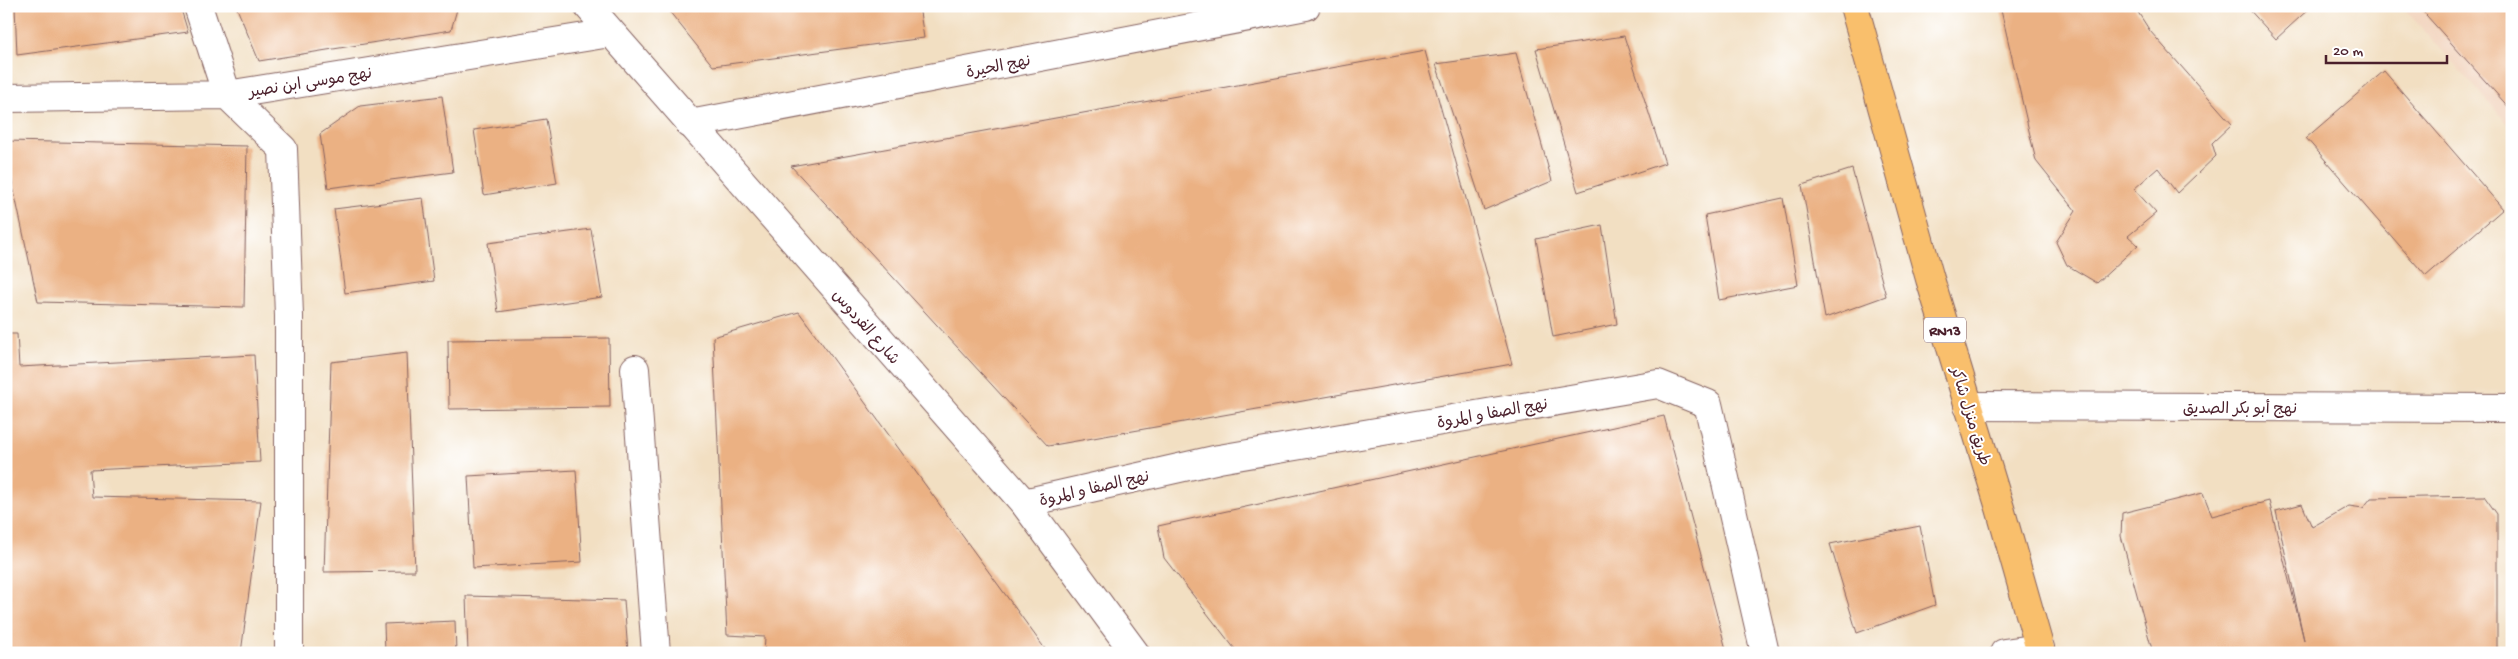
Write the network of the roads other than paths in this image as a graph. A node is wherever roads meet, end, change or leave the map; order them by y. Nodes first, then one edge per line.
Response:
1 (198, 6) edge
2 (588, 6) edge
3 (1306, 6) edge
4 (1854, 6) edge
5 (610, 33) junction
6 (227, 95) junction
7 (6, 98) edge
8 (690, 124) junction
9 (635, 369) dead end
10 (1968, 406) junction
11 (2512, 408) edge
12 (1024, 503) junction
13 (2040, 650) edge
14 (289, 653) edge
15 (656, 653) edge
16 (1135, 653) edge
17 (1764, 653) edge
18 (2004, 653) edge

1 - 6 street
2 - 5 street, شارع الفردوس
3 - 8 street, نهج الحيرة
4 - 10 main road, طريق منزل شاكر / RN13
5 - 6 street, نهج موسى ابن نصير
5 - 8 street, شارع الفردوس
6 - 7 street, نهج موسى ابن نصير
6 - 14 street
8 - 12 street, شارع الفردوس
9 - 15 street
10 - 11 street, نهج أبو بكر الصديق
10 - 13 main road, طريق منزل شاكر / RN13
12 - 16 street, شارع الفردوس
12 - 17 street, نهج الصفا و المروة
13 - 18 street

